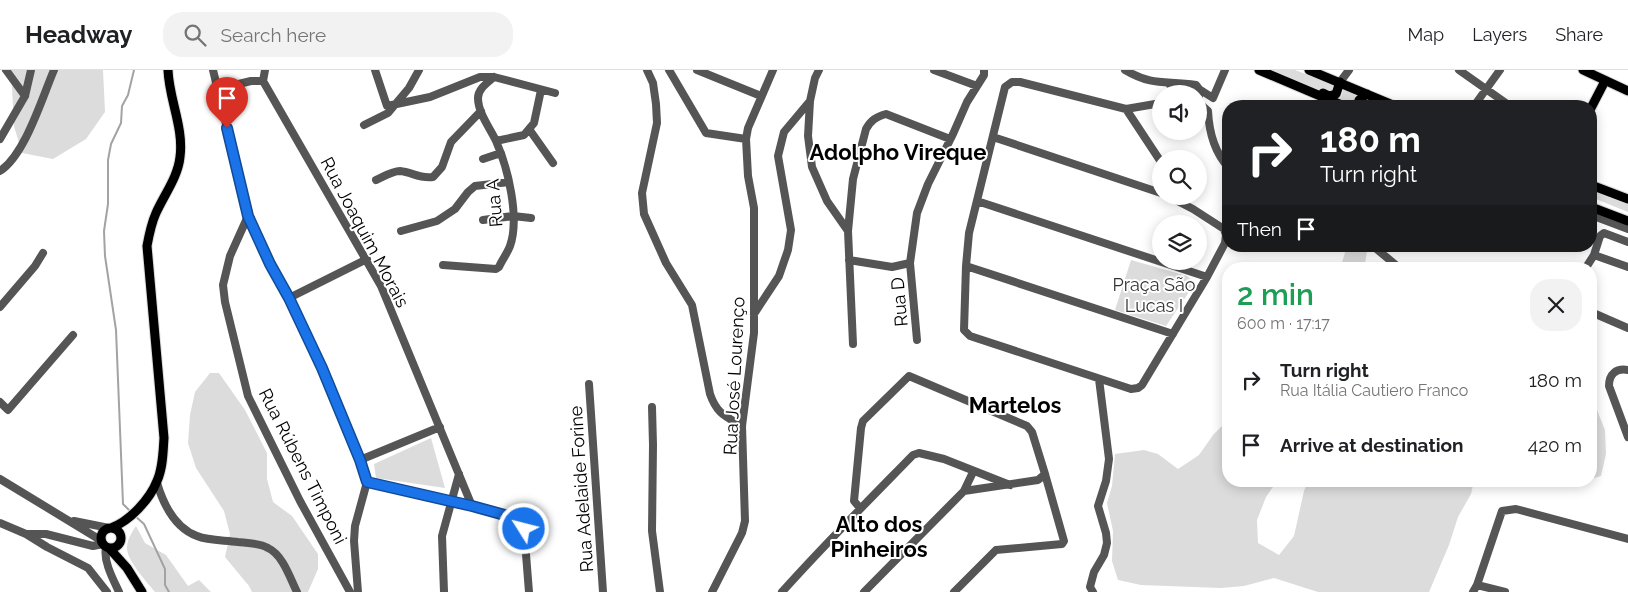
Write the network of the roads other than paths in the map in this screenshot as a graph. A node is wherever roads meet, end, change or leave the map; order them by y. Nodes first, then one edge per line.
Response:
1 (6, 70) edge
2 (31, 70) edge
3 (54, 70) edge
4 (168, 70) edge
5 (213, 70) edge
6 (265, 70) edge
7 (375, 70) edge
8 (419, 70) edge
9 (647, 70) edge
10 (670, 70) edge
11 (697, 70) edge
12 (772, 70) edge
13 (819, 70) edge
14 (934, 70) edge
15 (984, 70) edge
16 (1125, 70) edge
17 (1225, 70) edge
18 (1309, 70) edge
19 (1349, 70) edge
20 (1459, 70) edge
21 (1500, 70) edge
22 (1583, 70) edge
23 (1262, 71) edge
24 (494, 78) junction
25 (263, 81) junction
26 (1605, 81) junction
27 (1340, 82) junction
28 (1167, 83) junction
29 (1190, 84) joint
30 (1170, 85) edge
31 (1196, 85) edge
32 (977, 86) junction
33 (218, 89) junction
34 (541, 90) junction
35 (1486, 90) junction
36 (1628, 91) edge
37 (555, 93) dead end
38 (1367, 94) junction
39 (1207, 95) edge
40 (26, 96) junction
41 (761, 96) junction
42 (1213, 98) junction
43 (1330, 100) edge
44 (1359, 100) edge
45 (1381, 100) edge
46 (1478, 100) edge
47 (1501, 100) edge
48 (1595, 100) edge
49 (810, 101) junction
50 (1152, 105) edge
51 (391, 106) junction
52 (1126, 109) junction
53 (481, 111) junction
54 (1208, 111) joint
55 (364, 125) dead end
56 (529, 129) junction
57 (993, 137) junction
58 (0, 139) edge
59 (746, 139) junction
60 (950, 139) junction
61 (496, 141) junction
62 (1153, 150) edge
63 (501, 153) junction
64 (1222, 158) edge
65 (483, 160) dead end
66 (553, 162) dead end
67 (0, 171) edge
68 (376, 180) dead end
69 (509, 182) junction
70 (1597, 187) edge
71 (1152, 190) edge
72 (1628, 199) edge
73 (977, 200) junction
74 (1185, 205) edge
75 (1190, 205) edge
76 (1193, 209) junction
77 (1597, 209) edge
78 (248, 216) junction
79 (513, 216) junction
80 (1597, 217) edge
81 (531, 218) dead end
82 (483, 220) dead end
83 (1628, 221) edge
84 (1222, 228) edge
85 (1628, 229) edge
86 (402, 231) dead end
87 (848, 231) junction
88 (238, 235) junction
89 (256, 235) junction
90 (1628, 242) edge
91 (1597, 246) edge
92 (1222, 248) edge
93 (43, 252) dead end
94 (1380, 252) edge
95 (1595, 252) edge
96 (1594, 255) junction
97 (366, 259) junction
98 (849, 260) junction
99 (1392, 262) edge
100 (1590, 262) edge
101 (910, 263) junction
102 (443, 266) dead end
103 (966, 266) junction
104 (1628, 267) edge
105 (1206, 277) junction
106 (289, 298) junction
107 (0, 308) edge
108 (754, 314) junction
109 (1597, 315) edge
110 (1628, 328) edge
111 (1173, 334) junction
112 (73, 335) dead end
113 (917, 340) dead end
114 (853, 344) dead end
115 (1628, 370) edge
116 (1099, 379) junction
117 (589, 384) dead end
118 (0, 402) edge
119 (652, 407) dead end
120 (742, 426) junction
121 (440, 427) junction
122 (1628, 437) edge
123 (360, 460) junction
124 (973, 472) junction
125 (459, 474) junction
126 (1045, 474) junction
127 (991, 478) junction
128 (0, 479) edge
129 (367, 482) junction
130 (157, 483) junction
131 (1010, 485) junction
132 (988, 487) junction
133 (964, 491) junction
134 (147, 497) junction
135 (162, 499) junction
136 (451, 502) junction
137 (472, 506) junction
138 (860, 508) junction
139 (130, 516) junction
140 (67, 520) junction
141 (0, 523) edge
142 (110, 528) junction
143 (26, 534) junction
144 (120, 539) junction
145 (1628, 539) edge
146 (105, 545) junction
147 (127, 568) junction
148 (1475, 588) edge
149 (107, 592) edge
150 (119, 592) edge
151 (142, 592) edge
152 (297, 592) edge
153 (350, 592) edge
154 (358, 592) edge
155 (444, 592) edge
156 (528, 592) edge
157 (603, 592) edge
158 (660, 592) edge
159 (712, 592) edge
160 (782, 592) edge
161 (864, 592) edge
162 (954, 592) edge
163 (1093, 592) edge
164 (1505, 592) edge

1 - 40 street
2 - 40 street
3 - 67 street
4 - 130 main road
5 - 33 street
6 - 25 street
7 - 51 street
8 - 51 street
9 - 120 street
10 - 59 street
11 - 41 street
12 - 41 street, Rua José Lourenço
13 - 49 street
14 - 32 street
15 - 32 street
16 - 28 street
17 - 42 street
18 - 27 main road
19 - 27 street
20 - 35 street
21 - 35 street
22 - 26 main road
23 - 27 main road
23 - 43 main road
24 - 34 street
24 - 51 street
24 - 53 street
25 - 33 street
25 - 97 street, Rua Joaquim Morais
26 - 36 main road
26 - 48 main road
27 - 38 main road
28 - 29 street
28 - 30 street
29 - 31 street
32 - 60 street
33 - 78 street
34 - 37 street
34 - 56 street
35 - 46 street
35 - 47 street
38 - 44 main road
38 - 45 main road
39 - 42 street
40 - 58 street
41 - 59 street, Rua José Lourenço
42 - 54 street
49 - 87 street
49 - 108 street
50 - 52 street
51 - 55 street
52 - 57 street
52 - 62 street
53 - 61 street, Rua A
53 - 68 street
54 - 64 street
56 - 61 street
56 - 66 street
57 - 71 street
57 - 73 street
59 - 108 street, Rua José Lourenço
60 - 87 street
60 - 101 street
61 - 63 street, Rua A
63 - 65 street
63 - 69 street, Rua A
69 - 79 street, Rua A
69 - 86 street
70 - 72 main road
73 - 103 street
73 - 105 street
74 - 76 street
75 - 76 street
76 - 84 street
77 - 83 main road
78 - 88 street, Rua Rúbens Timponi
78 - 89 street
79 - 81 street
79 - 82 street
79 - 102 street, Rua A
80 - 85 street
87 - 98 street
88 - 89 street
88 - 153 street, Rua Rúbens Timponi
89 - 106 street
90 - 91 street
92 - 105 street
93 - 107 street
94 - 99 street
95 - 96 street
96 - 100 street
96 - 104 street
97 - 106 street
97 - 121 street, Rua Joaquim Morais
98 - 101 street, Rua D
98 - 114 street
101 - 113 street, Rua D
103 - 111 street
103 - 116 street
105 - 111 street
106 - 123 street
108 - 120 street, Rua José Lourenço
109 - 110 street
111 - 116 street
112 - 118 street
115 - 122 street
116 - 163 street
117 - 157 street, Rua Adelaide Forine
119 - 158 street
120 - 159 street, Rua José Lourenço
121 - 123 street
121 - 125 street, Rua Joaquim Morais
123 - 129 street
124 - 127 street
124 - 133 street
124 - 138 street
125 - 136 street
125 - 137 street, Rua Joaquim Morais
126 - 131 street
126 - 138 street
126 - 162 street
127 - 131 street
127 - 132 street
128 - 140 street
129 - 136 street
129 - 154 street
130 - 134 main road
130 - 135 street
131 - 132 street
132 - 133 street
133 - 161 street
134 - 135 street
134 - 139 main road
135 - 152 street
136 - 137 street
136 - 155 street
137 - 156 street
138 - 160 street
139 - 142 main road
139 - 144 main road
140 - 142 street
140 - 146 street
141 - 143 street
142 - 144 main road
142 - 146 main road
143 - 146 street
143 - 149 street
144 - 146 main road
144 - 147 main road
145 - 148 street
146 - 147 main road
146 - 150 street
147 - 151 main road
148 - 164 street

